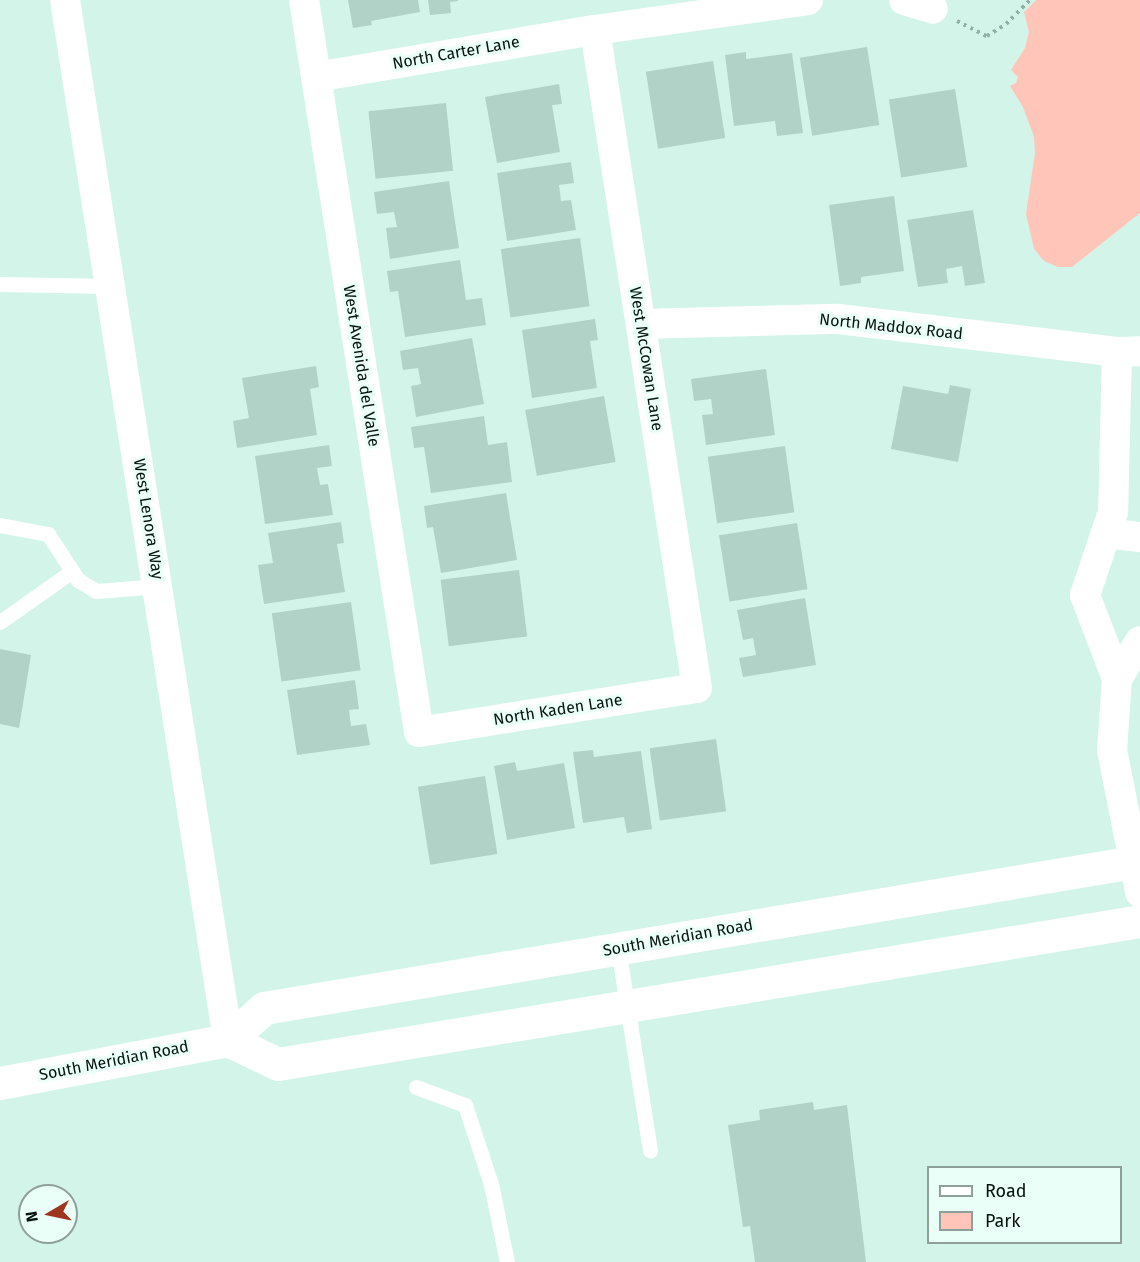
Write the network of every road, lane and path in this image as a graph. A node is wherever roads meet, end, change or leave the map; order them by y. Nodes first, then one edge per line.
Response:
1 (65, 0) edge
2 (304, 0) edge
3 (808, 0) edge
4 (904, 0) edge
5 (1029, 0) edge
6 (933, 9) joint
7 (595, 30) junction
8 (316, 77) junction
9 (0, 284) edge
10 (110, 286) junction
11 (641, 324) junction
12 (1129, 351) edge
13 (0, 525) edge
14 (1106, 533) junction
15 (1140, 537) edge
16 (72, 571) junction
17 (159, 586) junction
18 (0, 622) edge
19 (1140, 641) edge
20 (1117, 680) junction
21 (697, 688) joint
22 (419, 732) joint
23 (1138, 871) edge
24 (1140, 921) edge
25 (618, 948) junction
26 (627, 1006) junction
27 (228, 1040) junction
28 (0, 1083) edge
29 (416, 1087) dead end
30 (650, 1150) dead end
31 (507, 1262) edge

1 - 10 street, West Lenora Way
2 - 8 street, West Avenida del Valle
3 - 7 street, North Carter Lane
4 - 6 street
5 - 6 path
7 - 8 street, North Carter Lane
7 - 11 street, West McCowan Lane
8 - 22 street, West Avenida del Valle
9 - 10 lane
10 - 17 street, West Lenora Way
11 - 12 street, North Maddox Road
11 - 21 street, West McCowan Lane
12 - 14 street
13 - 16 lane
14 - 15 street
14 - 20 street
16 - 17 lane
16 - 18 lane
17 - 27 street, West Lenora Way
19 - 20 street
20 - 23 street
21 - 22 street, North Kaden Lane
23 - 25 street, South Meridian Road
24 - 26 street
25 - 26 lane
25 - 27 street, South Meridian Road
26 - 27 street
26 - 30 lane
27 - 28 street, South Meridian Road
29 - 31 lane

